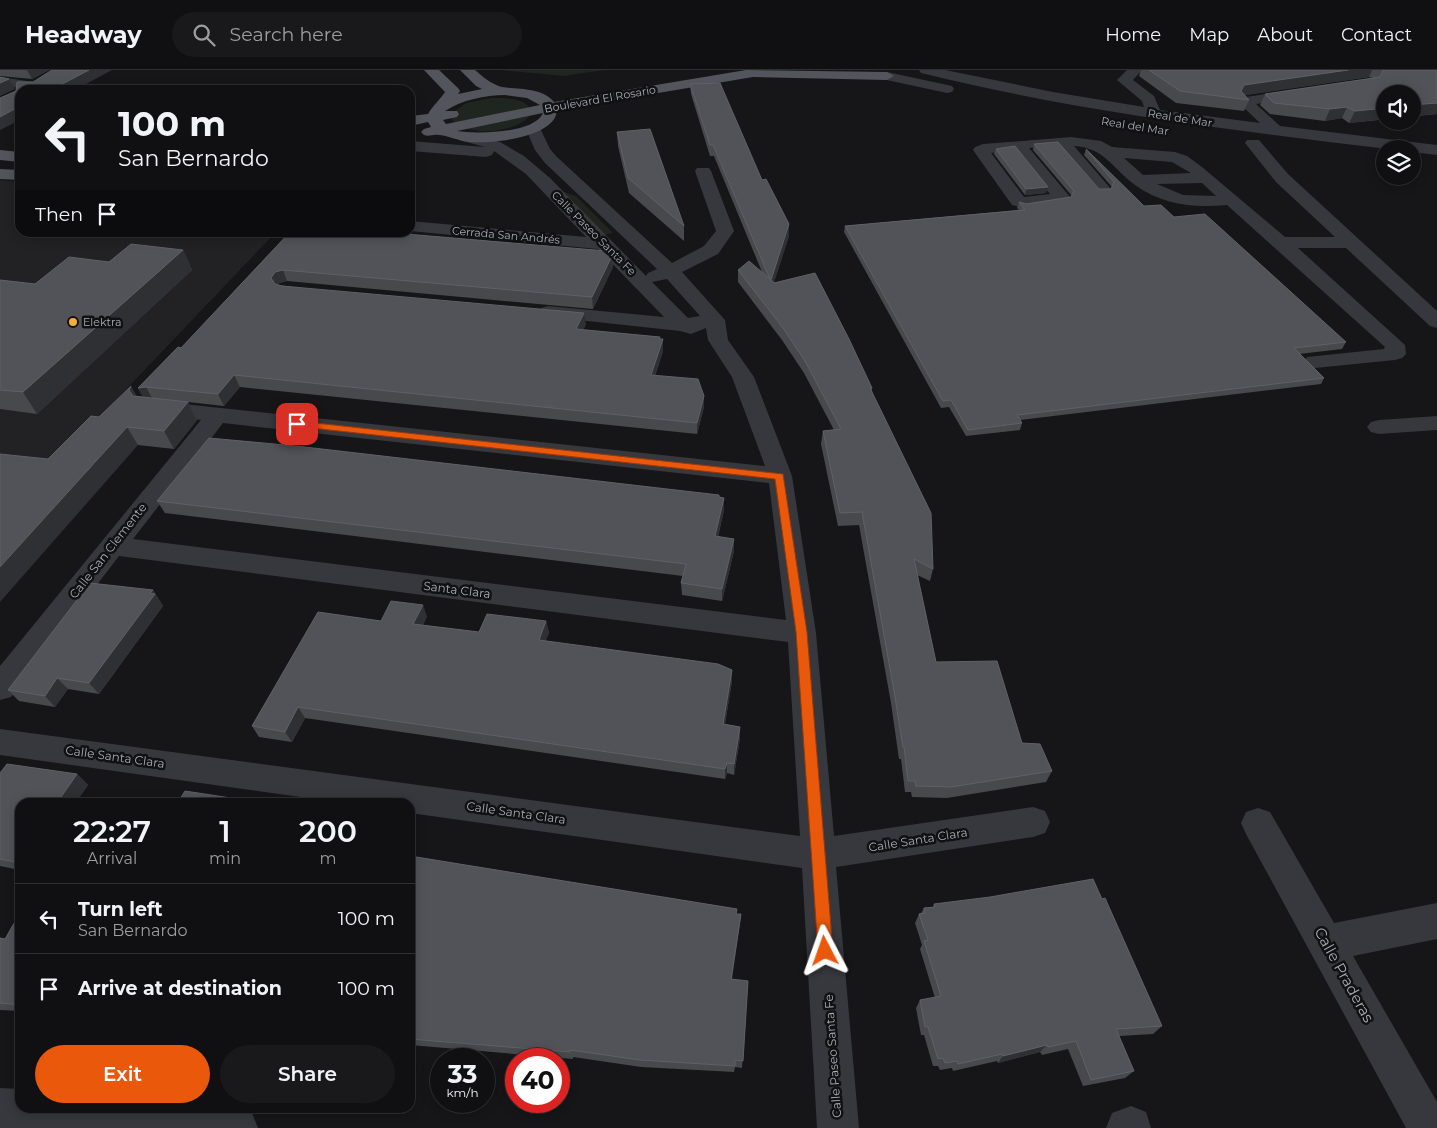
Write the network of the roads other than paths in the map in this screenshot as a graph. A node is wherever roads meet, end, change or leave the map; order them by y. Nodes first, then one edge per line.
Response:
1 (431, 70) edge
2 (467, 70) edge
3 (772, 70) edge
4 (926, 70) edge
5 (1135, 70) edge
6 (751, 73) junction
7 (887, 76) joint
8 (48, 78) edge
9 (0, 81) edge
10 (17, 85) edge
11 (35, 85) edge
12 (506, 91) junction
13 (1312, 91) edge
14 (534, 96) junction
15 (1063, 113) dead end
16 (544, 118) junction
17 (1152, 124) junction
18 (430, 127) edge
19 (1274, 138) junction
20 (1062, 142) junction
21 (1019, 146) junction
22 (1436, 149) edge
23 (1108, 152) junction
24 (1340, 153) dead end
25 (0, 155) edge
26 (15, 156) edge
27 (1421, 156) edge
28 (1376, 157) edge
29 (517, 159) junction
30 (703, 171) dead end
31 (0, 174) edge
32 (15, 175) edge
33 (1204, 178) junction
34 (1139, 180) junction
35 (1103, 189) edge
36 (1231, 200) junction
37 (415, 226) edge
38 (1351, 242) junction
39 (1281, 243) junction
40 (602, 244) junction
41 (670, 271) junction
42 (642, 281) junction
43 (534, 311) edge
44 (1437, 322) edge
45 (683, 325) junction
46 (716, 330) junction
47 (1315, 362) dead end
48 (152, 407) edge
49 (217, 415) junction
50 (1437, 423) edge
51 (1379, 427) dead end
52 (780, 476) junction
53 (112, 546) junction
54 (802, 632) junction
55 (0, 688) edge
56 (0, 742) edge
57 (409, 798) edge
58 (415, 799) edge
59 (1032, 822) dead end
60 (1258, 823) dead end
61 (818, 854) junction
62 (1437, 921) edge
63 (1326, 943) junction
64 (0, 1108) edge
65 (15, 1109) edge
66 (59, 1113) edge
67 (237, 1128) edge
68 (838, 1128) edge
69 (1429, 1128) edge

1 - 18 main road
2 - 12 main road
3 - 6 main road, Boulevard El Rosario
4 - 17 street, Real de Mar
5 - 17 street
6 - 7 main road
6 - 16 main road, Boulevard El Rosario
7 - 15 street
8 - 11 street
9 - 10 street
12 - 14 main road
12 - 14 main road, Boulevard El Rosario
12 - 18 main road
13 - 19 street
14 - 16 main road
14 - 18 main road, Boulevard El Rosario
16 - 18 main road, Boulevard El Rosario
16 - 18 main road
16 - 41 street, Calle Paseo Santa Fe
17 - 19 street, Real de Mar
18 - 29 street
18 - 29 street, Calle Paseo Santa Fe
19 - 22 street, Real de Mar
19 - 38 street
20 - 21 street
20 - 23 street
20 - 35 street
21 - 21 street
22 - 27 street
23 - 33 street
23 - 34 street
24 - 28 street
25 - 26 main road
29 - 40 street, Calle Paseo Santa Fe
30 - 41 street
31 - 32 main road
33 - 34 street
33 - 36 street
34 - 36 street
36 - 39 street
37 - 40 street, Cerrada San Andrés
38 - 39 street
38 - 44 street
39 - 47 street
40 - 42 street, Calle Paseo Santa Fe
41 - 42 street
41 - 46 street, Calle Paseo Santa Fe
42 - 45 street, Calle Paseo Santa Fe
43 - 45 street
45 - 46 street
46 - 52 street, Calle Paseo Santa Fe
48 - 49 street
49 - 52 street
49 - 53 street, Calle San Clemente
50 - 51 street
52 - 54 street, Calle Paseo Santa Fe
53 - 54 street, Santa Clara
53 - 55 street, Calle San Clemente
54 - 61 street, Calle Paseo Santa Fe
56 - 57 street, Calle Santa Clara
58 - 61 street, Calle Santa Clara
59 - 61 street, Calle Santa Clara
60 - 63 street, Calle Praderas
61 - 68 street, Calle Paseo Santa Fe
62 - 63 street
63 - 69 street, Calle Praderas
64 - 65 street
66 - 67 street

